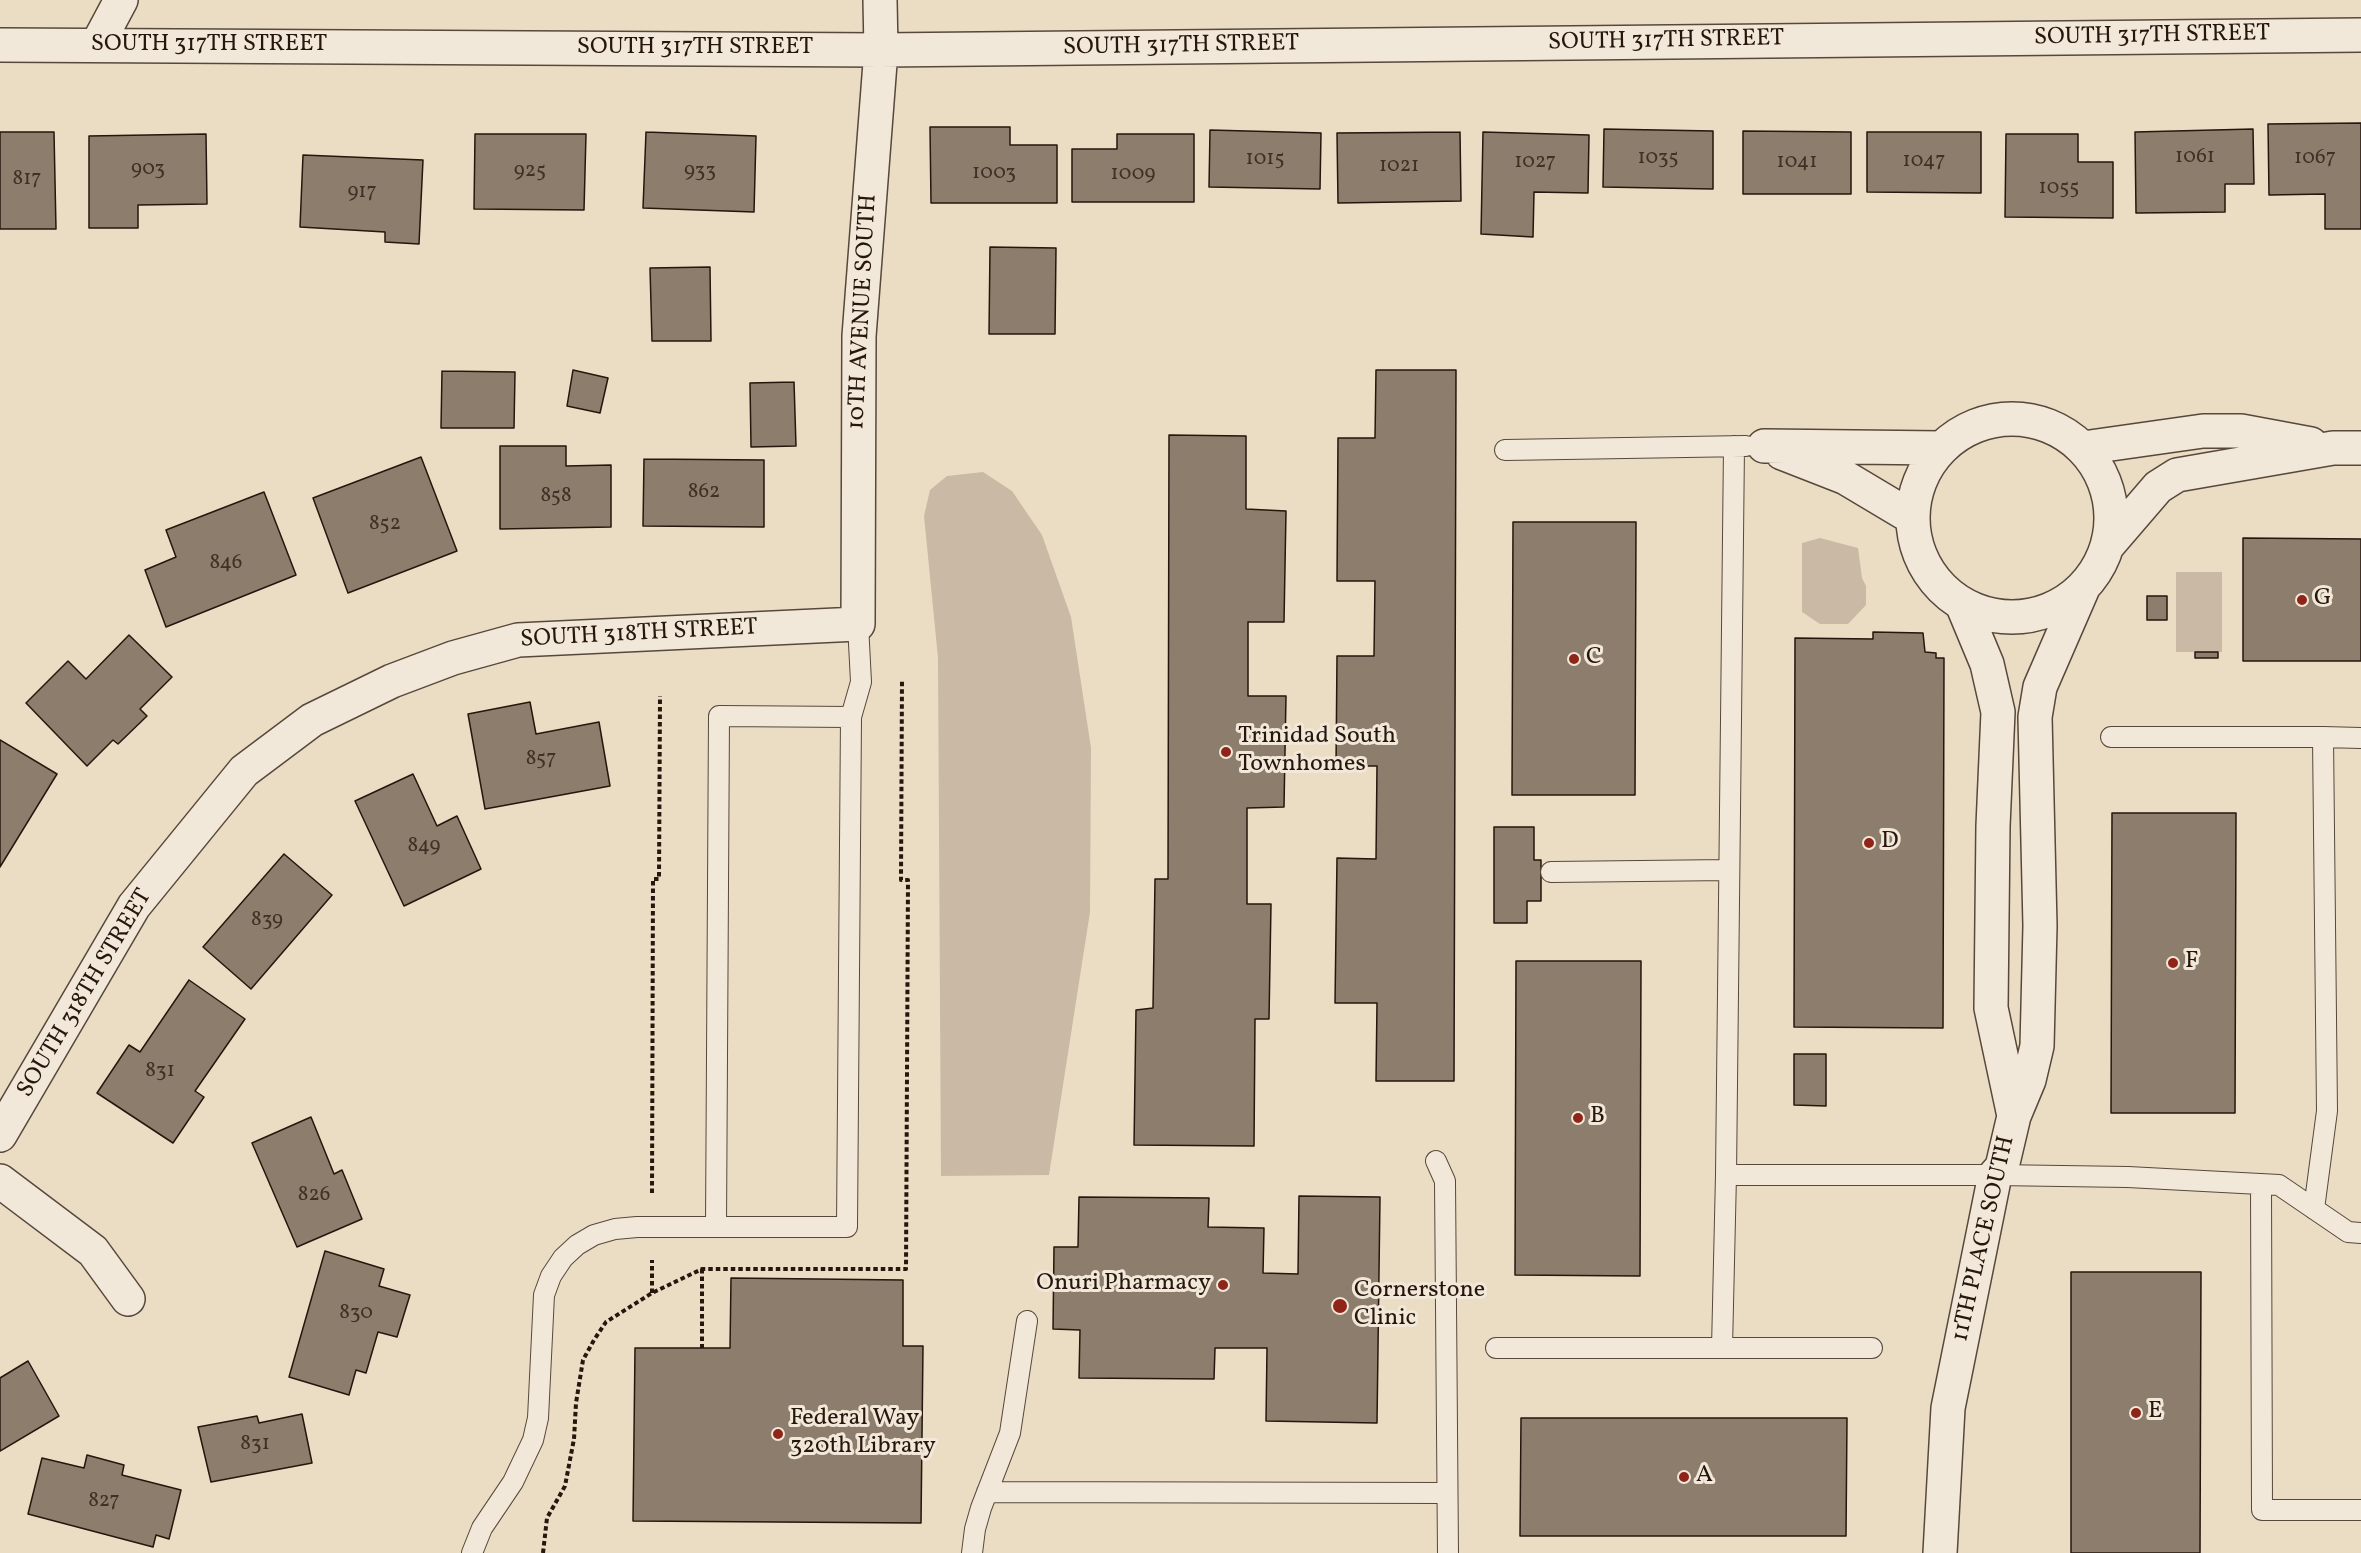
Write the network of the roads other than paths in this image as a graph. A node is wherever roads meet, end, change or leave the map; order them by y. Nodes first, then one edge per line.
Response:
1 (121, 0) edge
2 (880, 0) edge
3 (2361, 35) edge
4 (0, 45) edge
5 (98, 45) junction
6 (880, 50) junction
7 (1749, 446) junction
8 (1942, 448) junction
9 (2083, 448) junction
10 (2347, 448) edge
11 (1505, 450) dead end
12 (1913, 518) junction
13 (2109, 544) junction
14 (2083, 588) junction
15 (1962, 604) junction
16 (858, 624) junction
17 (850, 717) junction
18 (2111, 737) dead end
19 (2323, 737) junction
20 (2361, 738) edge
21 (1729, 870) junction
22 (1551, 872) dead end
23 (2014, 1116) junction
24 (0, 1135) edge
25 (1436, 1161) dead end
26 (1995, 1174) junction
27 (1726, 1175) junction
28 (0, 1181) edge
29 (2261, 1184) junction
30 (2314, 1209) junction
31 (716, 1226) junction
32 (2361, 1233) edge
33 (128, 1299) dead end
34 (1027, 1321) dead end
35 (1496, 1348) dead end
36 (1722, 1348) junction
37 (1872, 1348) dead end
38 (987, 1492) junction
39 (1447, 1493) junction
40 (2361, 1510) edge
41 (472, 1553) edge
42 (972, 1553) edge
43 (1448, 1553) edge
44 (1940, 1553) edge

1 - 5 street
2 - 6 street, 10TH AVENUE SOUTH
3 - 6 street, SOUTH 317TH STREET
4 - 5 street, SOUTH 317TH STREET
5 - 6 street, SOUTH 317TH STREET
6 - 16 street, 10TH AVENUE SOUTH
7 - 8 street
7 - 11 lane
7 - 12 street
7 - 21 lane
8 - 9 street
8 - 12 street
9 - 10 street
9 - 13 street
10 - 13 street
12 - 15 street
13 - 14 street
14 - 15 street
14 - 23 street, 11TH PLACE SOUTH
15 - 23 street
16 - 17 lane
16 - 24 street, SOUTH 318TH STREET
17 - 31 lane
17 - 31 lane
18 - 19 lane
19 - 20 lane
19 - 30 lane
21 - 22 lane
21 - 27 lane
23 - 26 street, 11TH PLACE SOUTH
25 - 39 lane
26 - 27 lane
26 - 29 lane
26 - 44 street, 11TH PLACE SOUTH
27 - 36 lane
28 - 33 street
29 - 30 lane
29 - 40 lane
30 - 32 lane
31 - 41 lane
34 - 38 lane
35 - 36 lane
36 - 37 lane
38 - 39 lane
38 - 42 lane
39 - 43 lane

